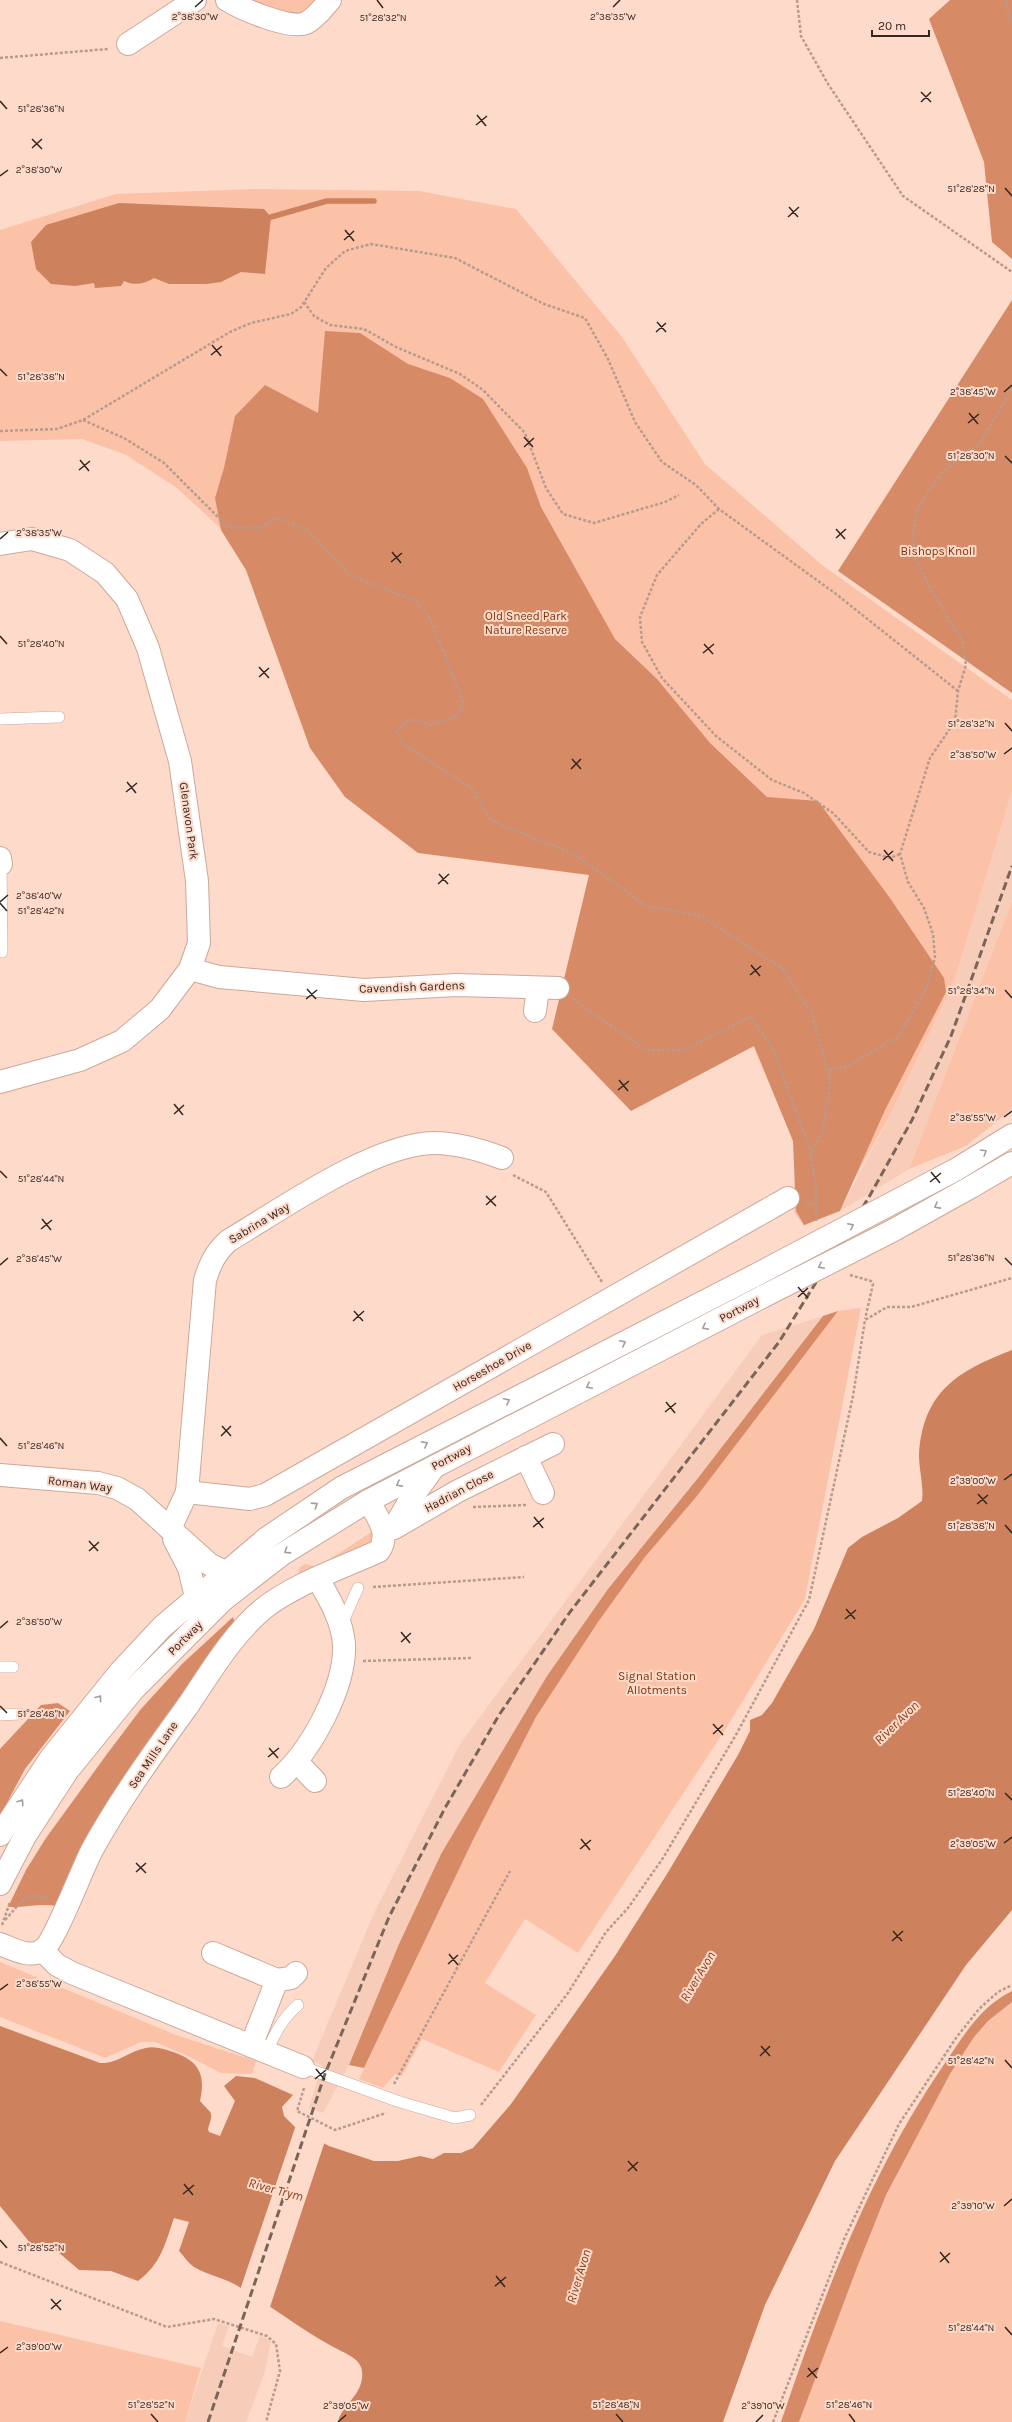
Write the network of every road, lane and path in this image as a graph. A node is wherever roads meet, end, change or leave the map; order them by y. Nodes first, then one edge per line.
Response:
1 (195, 0) edge
2 (227, 0) edge
3 (330, 0) edge
4 (797, 0) edge
5 (1006, 0) edge
6 (1010, 22) dead end
7 (128, 44) joint
8 (0, 58) edge
9 (1012, 271) edge
10 (304, 302) junction
11 (1012, 388) edge
12 (83, 420) junction
13 (0, 431) edge
14 (679, 495) dead end
15 (719, 509) junction
16 (0, 544) edge
17 (958, 690) junction
18 (59, 717) dead end
19 (0, 719) edge
20 (900, 854) junction
21 (1, 861) edge
22 (2, 952) dead end
23 (190, 969) junction
24 (548, 989) junction
25 (534, 1011) dead end
26 (828, 1071) junction
27 (0, 1082) edge
28 (1012, 1135) edge
29 (811, 1154) junction
30 (502, 1158) joint
31 (1012, 1163) edge
32 (798, 1202) joint
33 (816, 1203) junction
34 (816, 1226) dead end
35 (846, 1274) dead end
36 (1012, 1278) edge
37 (612, 1298) junction
38 (865, 1320) junction
39 (553, 1444) dead end
40 (526, 1457) junction
41 (434, 1466) junction
42 (0, 1475) edge
43 (186, 1492) junction
44 (546, 1499) joint
45 (368, 1501) junction
46 (471, 1507) dead end
47 (170, 1529) junction
48 (389, 1536) junction
49 (225, 1572) junction
50 (524, 1577) dead end
51 (318, 1579) junction
52 (298, 1587) joint
53 (358, 1588) joint
54 (196, 1598) junction
55 (341, 1627) junction
56 (472, 1658) dead end
57 (343, 1662) junction
58 (0, 1667) edge
59 (13, 1668) dead end
60 (20, 1714) dead end
61 (0, 1715) edge
62 (297, 1762) junction
63 (281, 1777) dead end
64 (315, 1781) dead end
65 (0, 1835) edge
66 (510, 1871) dead end
67 (6, 1891) edge
68 (66, 1906) junction
69 (0, 1944) edge
70 (42, 1950) junction
71 (213, 1953) dead end
72 (1012, 1985) edge
73 (298, 2005) dead end
74 (259, 2049) junction
75 (303, 2067) junction
76 (388, 2096) junction
77 (400, 2102) junction
78 (470, 2115) joint
79 (0, 2262) edge
80 (266, 2422) edge
81 (773, 2422) edge

1 - 7 main road
2 - 3 main road
4 - 9 path
5 - 6 path
7 - 8 path
10 - 12 path
10 - 14 path
10 - 15 path
11 - 17 path
12 - 13 path
12 - 26 path
15 - 17 path
15 - 20 path
16 - 23 main road, Glenavon Park
17 - 20 path
18 - 19 lane
20 - 26 path
21 - 22 lane
23 - 24 main road, Cavendish Gardens
23 - 27 main road, Glenavon Park
24 - 25 main road
24 - 29 path
26 - 29 path
49 -> 28 main road, Portway, bridge
29 - 33 path
30 - 37 path
30 - 43 main road, Sabrina Way
31 -> 41 main road, Portway, bridge
32 - 33 path
32 - 37 main road, Horseshoe Drive
33 - 34 path
35 - 38 path
36 - 38 path
37 - 43 main road, Horseshoe Drive
38 - 78 path
39 - 40 main road, Hadrian Close
40 - 44 main road
40 - 48 main road, Hadrian Close
41 -> 45 main road, Portway
41 - 48 main road, Hadrian Close
42 - 47 main road, Roman Way
43 - 47 main road, Sabrina Way
44 - 46 path
45 - 48 main road
45 -> 67 main road, Portway
47 - 49 main road, Roman Way
47 - 54 main road, Roman Way
48 - 51 main road, Hadrian Close
49 - 54 main road, Portway
50 - 53 path
51 - 52 main road, Hadrian Close
51 - 55 main road
52 - 68 main road, Sea Mills Lane
53 - 55 lane
65 -> 54 main road, Portway
55 - 57 main road
56 - 57 path
57 - 62 main road
58 - 59 lane
60 - 61 lane
62 - 63 main road
62 - 64 main road
66 - 76 path
67 - 68 path
68 - 70 main road, Sea Mills Lane
69 - 70 main road
70 - 74 main road
71 - 74 main road
72 - 81 path
73 - 74 lane
74 - 75 main road
75 - 76 lane
75 - 77 path
76 - 77 lane
77 - 78 lane
79 - 80 path

